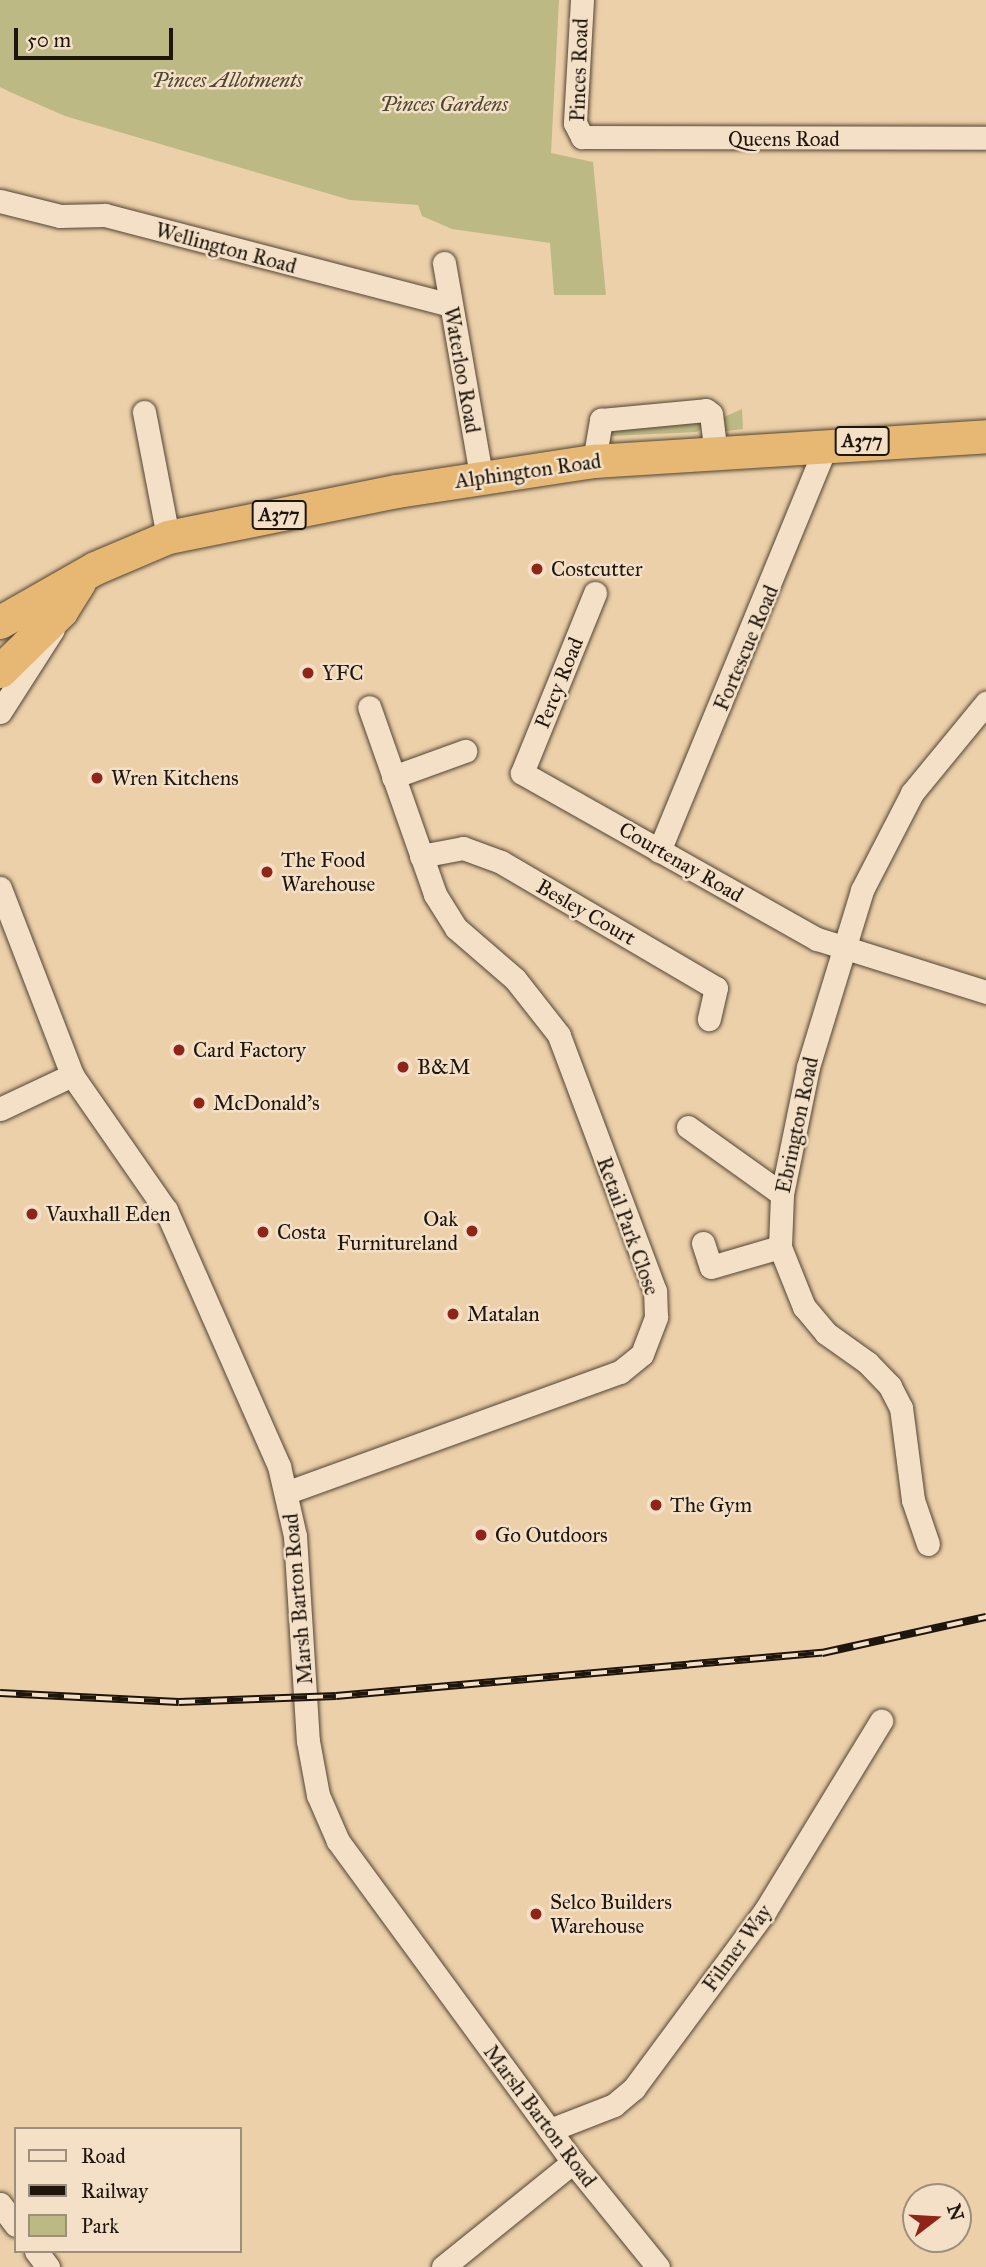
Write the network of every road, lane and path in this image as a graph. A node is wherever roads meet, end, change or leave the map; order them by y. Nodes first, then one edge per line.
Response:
1 (582, 0) edge
2 (582, 137) joint
3 (986, 138) edge
4 (0, 201) edge
5 (444, 263) dead end
6 (450, 305) junction
7 (144, 412) dead end
8 (986, 436) edge
9 (827, 444) junction
10 (481, 477) junction
11 (169, 537) junction
12 (84, 575) junction
13 (595, 593) dead end
14 (61, 611) junction
15 (0, 622) edge
16 (0, 671) edge
17 (986, 702) edge
18 (369, 707) dead end
19 (0, 712) edge
20 (465, 751) dead end
21 (522, 773) joint
22 (393, 776) junction
23 (659, 851) junction
24 (421, 856) junction
25 (0, 888) edge
26 (842, 948) junction
27 (986, 992) edge
28 (709, 1019) dead end
29 (72, 1074) junction
30 (0, 1108) edge
31 (688, 1127) dead end
32 (782, 1194) junction
33 (703, 1243) dead end
34 (780, 1247) junction
35 (288, 1492) junction
36 (928, 1544) dead end
37 (881, 1721) dead end
38 (550, 2130) junction
39 (573, 2162) junction
40 (0, 2204) edge
41 (14, 2222) edge
42 (443, 2267) edge
43 (658, 2267) edge

1 - 2 street, Pinces Road
2 - 3 street, Queens Road
4 - 6 street, Wellington Road
5 - 6 street, Waterloo Road
6 - 10 street, Waterloo Road
7 - 11 street
8 - 9 highway, Alphington Road / A377
9 - 10 highway, Alphington Road / A377
9 - 23 street, Fortescue Road
10 - 11 highway, Alphington Road / A377
11 - 12 highway, Alphington Road / A377
12 - 14 highway
12 - 15 highway, Alphington Road / A377
13 - 21 street, Percy Road
14 - 16 highway
14 - 19 street
17 - 26 street, Ebrington Road
18 - 22 street, Retail Park Close
20 - 22 street
21 - 23 street, Courtenay Road
22 - 24 street, Retail Park Close
23 - 26 street, Courtenay Road
24 - 28 street, Besley Court
24 - 35 street, Retail Park Close
25 - 29 street, Marsh Barton Road
26 - 27 street, Courtenay Road
26 - 32 street, Ebrington Road
29 - 30 street
29 - 35 street, Marsh Barton Road
31 - 32 street
32 - 34 street, Ebrington Road
33 - 34 street
34 - 36 street, Ebrington Road
35 - 38 street, Marsh Barton Road
37 - 38 street, Filmer Way
38 - 39 street, Marsh Barton Road
39 - 42 street
39 - 43 street, Marsh Barton Road
40 - 41 street

